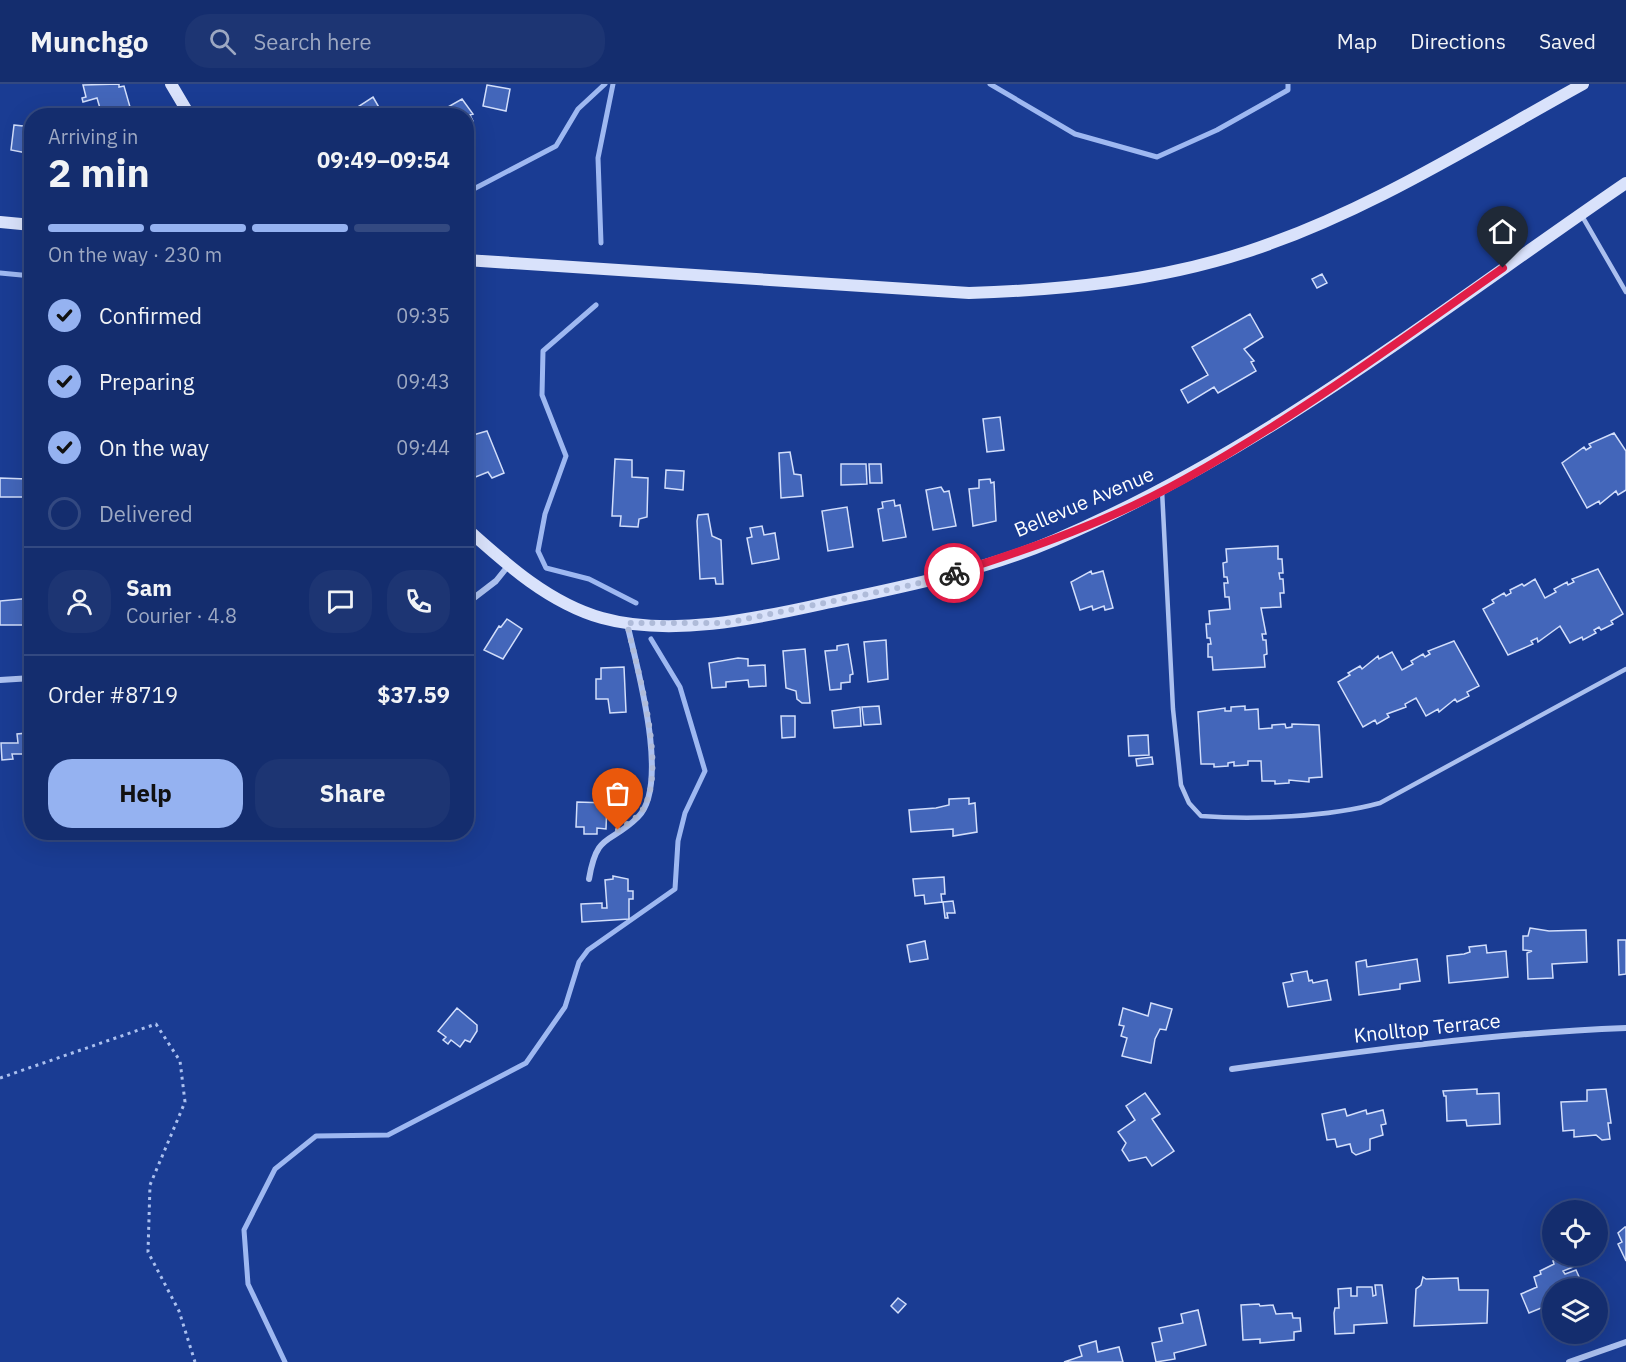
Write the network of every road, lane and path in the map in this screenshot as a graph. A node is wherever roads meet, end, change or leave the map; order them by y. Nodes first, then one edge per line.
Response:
1 (171, 84) edge
2 (1584, 84) edge
3 (185, 108) edge
4 (1626, 183) edge
5 (1580, 214) junction
6 (0, 222) edge
7 (24, 224) edge
8 (474, 261) edge
9 (1626, 292) edge
10 (1162, 490) junction
11 (474, 535) edge
12 (508, 566) junction
13 (474, 598) edge
14 (627, 623) junction
15 (1626, 669) edge
16 (24, 678) edge
17 (0, 680) edge
18 (589, 879) dead end
19 (1626, 1028) edge
20 (1232, 1069) dead end
21 (0, 1078) edge
22 (1626, 1342) edge
23 (195, 1362) edge
24 (1569, 1362) edge

1 - 3 street
2 - 8 street
4 - 5 street, Bellevue Avenue
5 - 9 lane
5 - 10 street, Bellevue Avenue
6 - 7 street
10 - 14 street, Bellevue Avenue
10 - 15 lane
11 - 12 street, Bellevue Avenue
12 - 13 street
12 - 14 street, Bellevue Avenue
14 - 18 street
16 - 17 street
19 - 20 street, Knolltop Terrace
21 - 23 path
22 - 24 street

